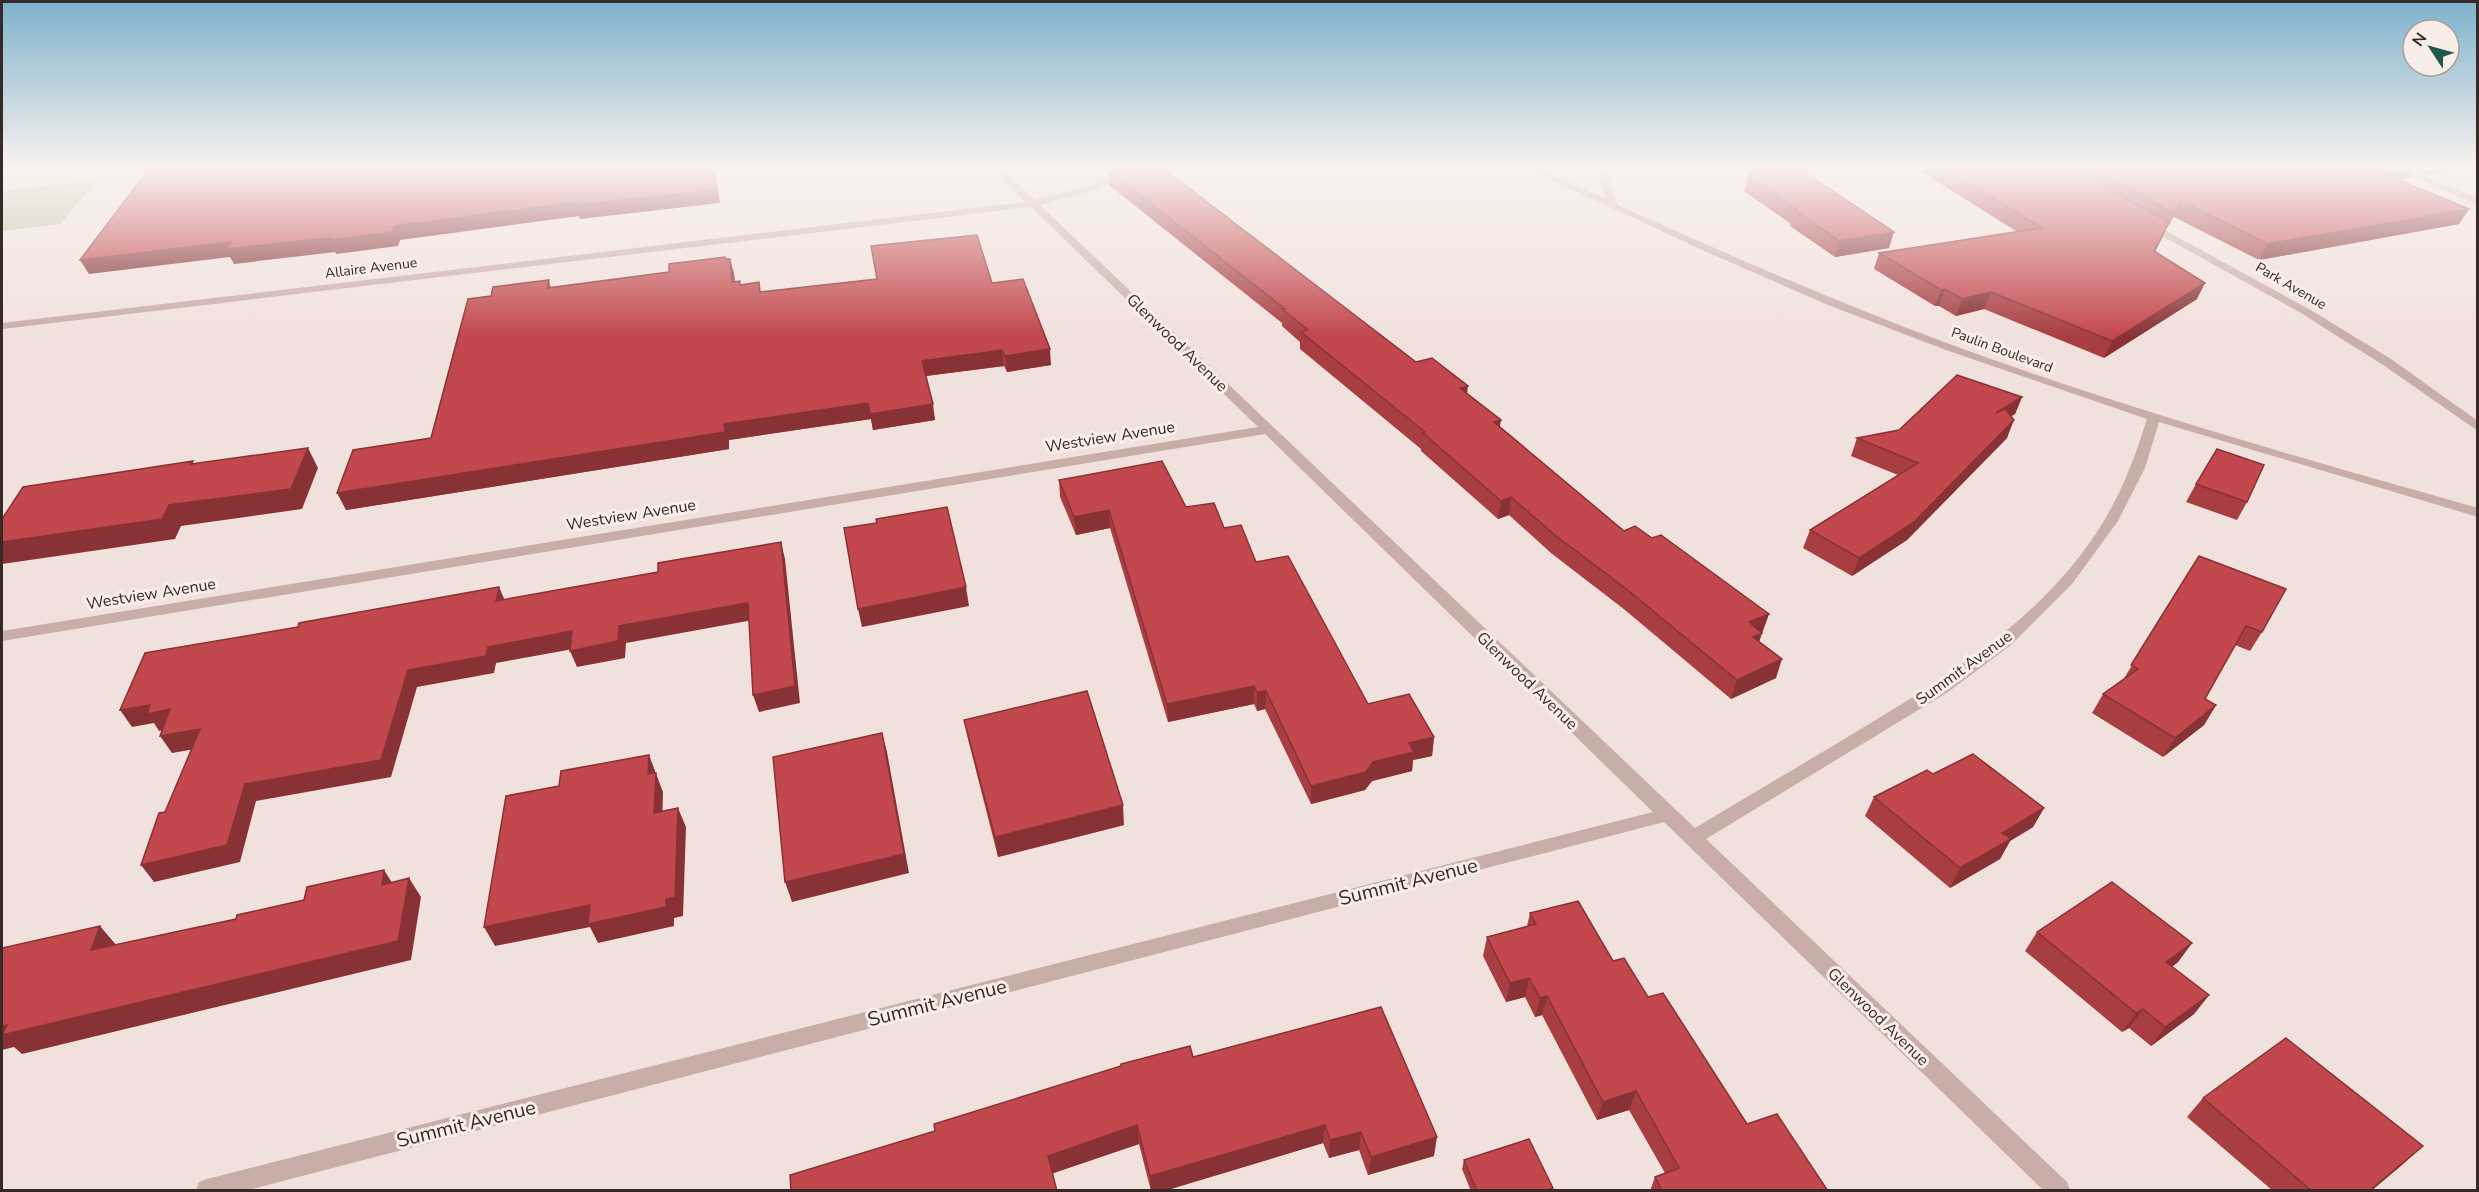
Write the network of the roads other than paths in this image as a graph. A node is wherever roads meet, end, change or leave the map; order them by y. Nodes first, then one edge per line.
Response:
1 (859, 225) edge
2 (1054, 225) edge
3 (1654, 225) edge
4 (2148, 225) edge
5 (2, 326) edge
6 (2154, 418) junction
7 (2478, 427) edge
8 (1266, 429) junction
9 (2478, 513) edge
10 (2, 636) edge
11 (1667, 815) junction
12 (1692, 839) junction
13 (207, 1191) edge
14 (2059, 1191) edge

1 - 5 street, Allaire Avenue
2 - 8 street, Glenwood Avenue
3 - 6 street, Paulin Boulevard
4 - 7 street, Park Avenue
6 - 9 street, Paulin Boulevard
6 - 12 street, Summit Avenue
8 - 10 street, Westview Avenue
8 - 11 street, Glenwood Avenue
11 - 12 street, Glenwood Avenue
11 - 13 street, Summit Avenue
12 - 14 street, Glenwood Avenue

